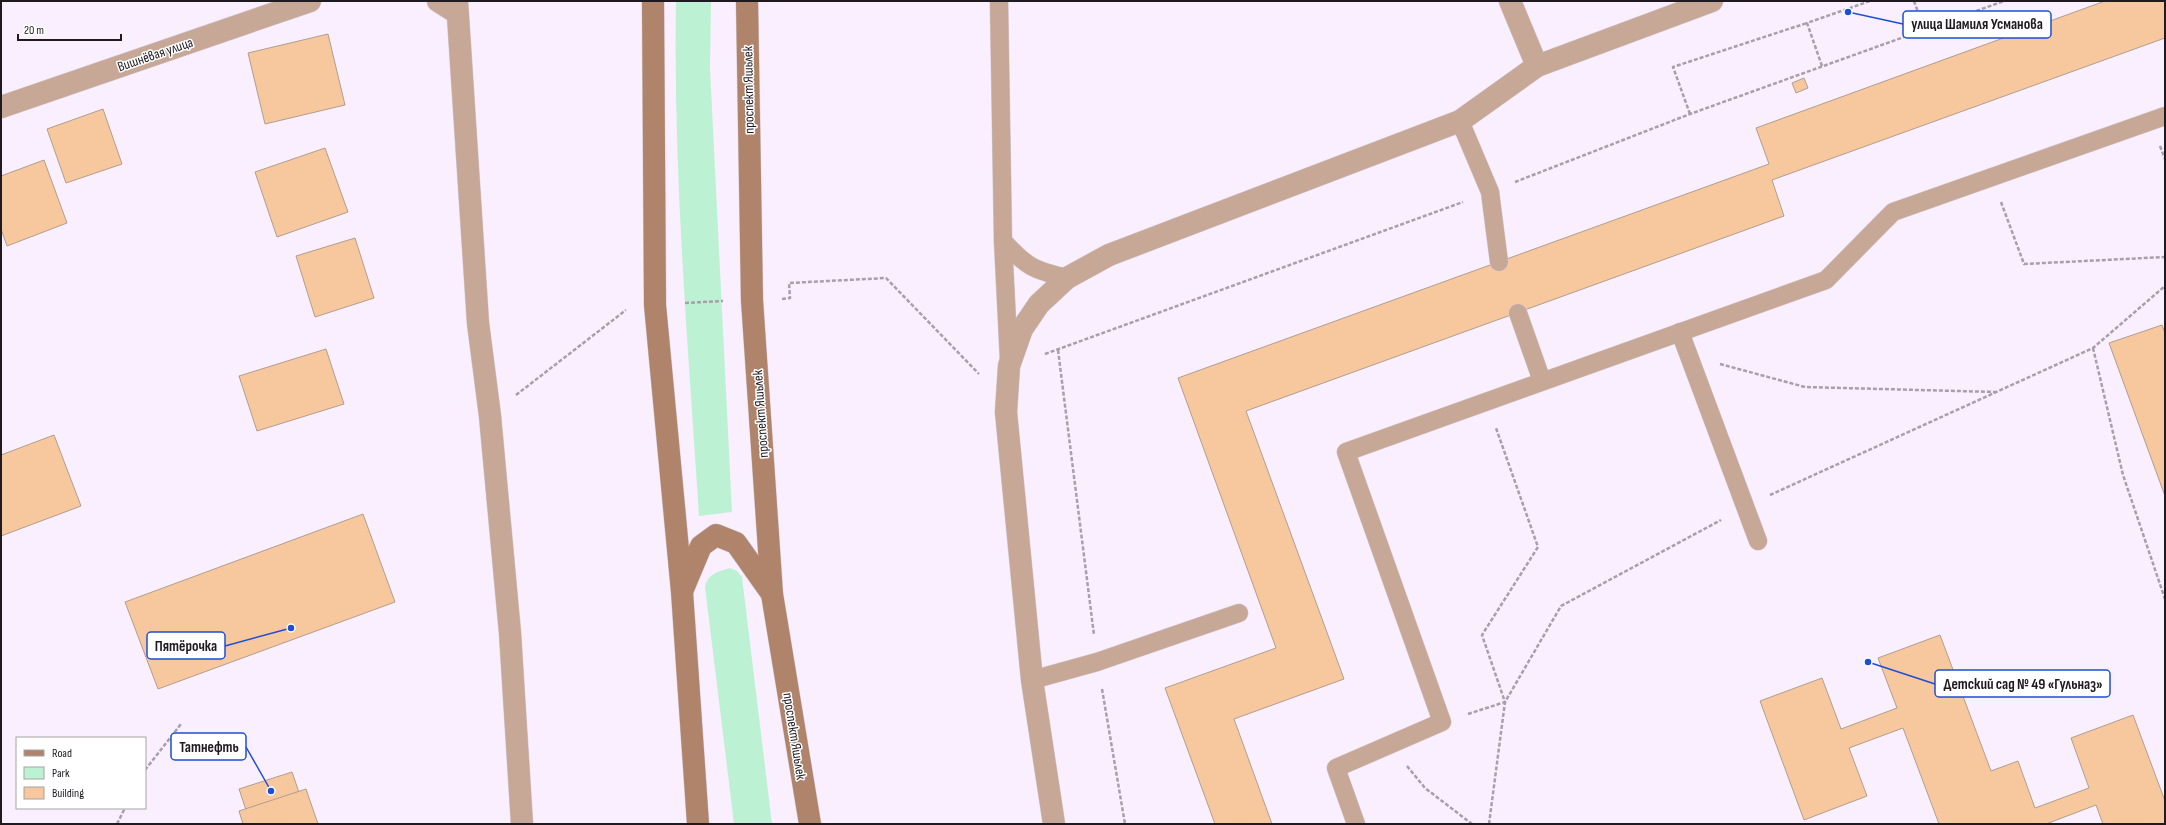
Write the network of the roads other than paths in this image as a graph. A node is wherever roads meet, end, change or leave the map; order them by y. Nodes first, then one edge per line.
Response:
1 (310, 1) edge
2 (438, 1) edge
3 (653, 1) edge
4 (747, 1) edge
5 (999, 1) edge
6 (1510, 1) edge
7 (1712, 1) edge
8 (457, 7) edge
9 (1537, 66) junction
10 (1, 107) edge
11 (2165, 116) edge
12 (1460, 121) junction
13 (1003, 241) junction
14 (1499, 262) dead end
15 (1067, 278) junction
16 (1518, 313) dead end
17 (1680, 332) junction
18 (1009, 366) junction
19 (1542, 381) junction
20 (1758, 541) dead end
21 (682, 592) junction
22 (772, 594) junction
23 (1239, 613) dead end
24 (1032, 680) junction
25 (522, 824) edge
26 (698, 824) edge
27 (810, 824) edge
28 (1054, 824) edge
29 (1356, 824) edge

1 - 10 street, Вишнёвая улица
2 - 8 street
3 - 21 main road
4 - 22 main road, проспект Яшьлек
5 - 13 lane
6 - 9 street
7 - 9 street
8 - 25 street
9 - 12 street
11 - 17 lane
12 - 14 lane
12 - 15 street
13 - 15 lane
13 - 18 lane
15 - 18 street
16 - 19 lane
17 - 19 lane
17 - 20 lane
18 - 24 street
19 - 29 lane
21 - 22 main road
21 - 26 main road
22 - 27 main road, проспект Яшьлек
23 - 24 lane
24 - 28 street

